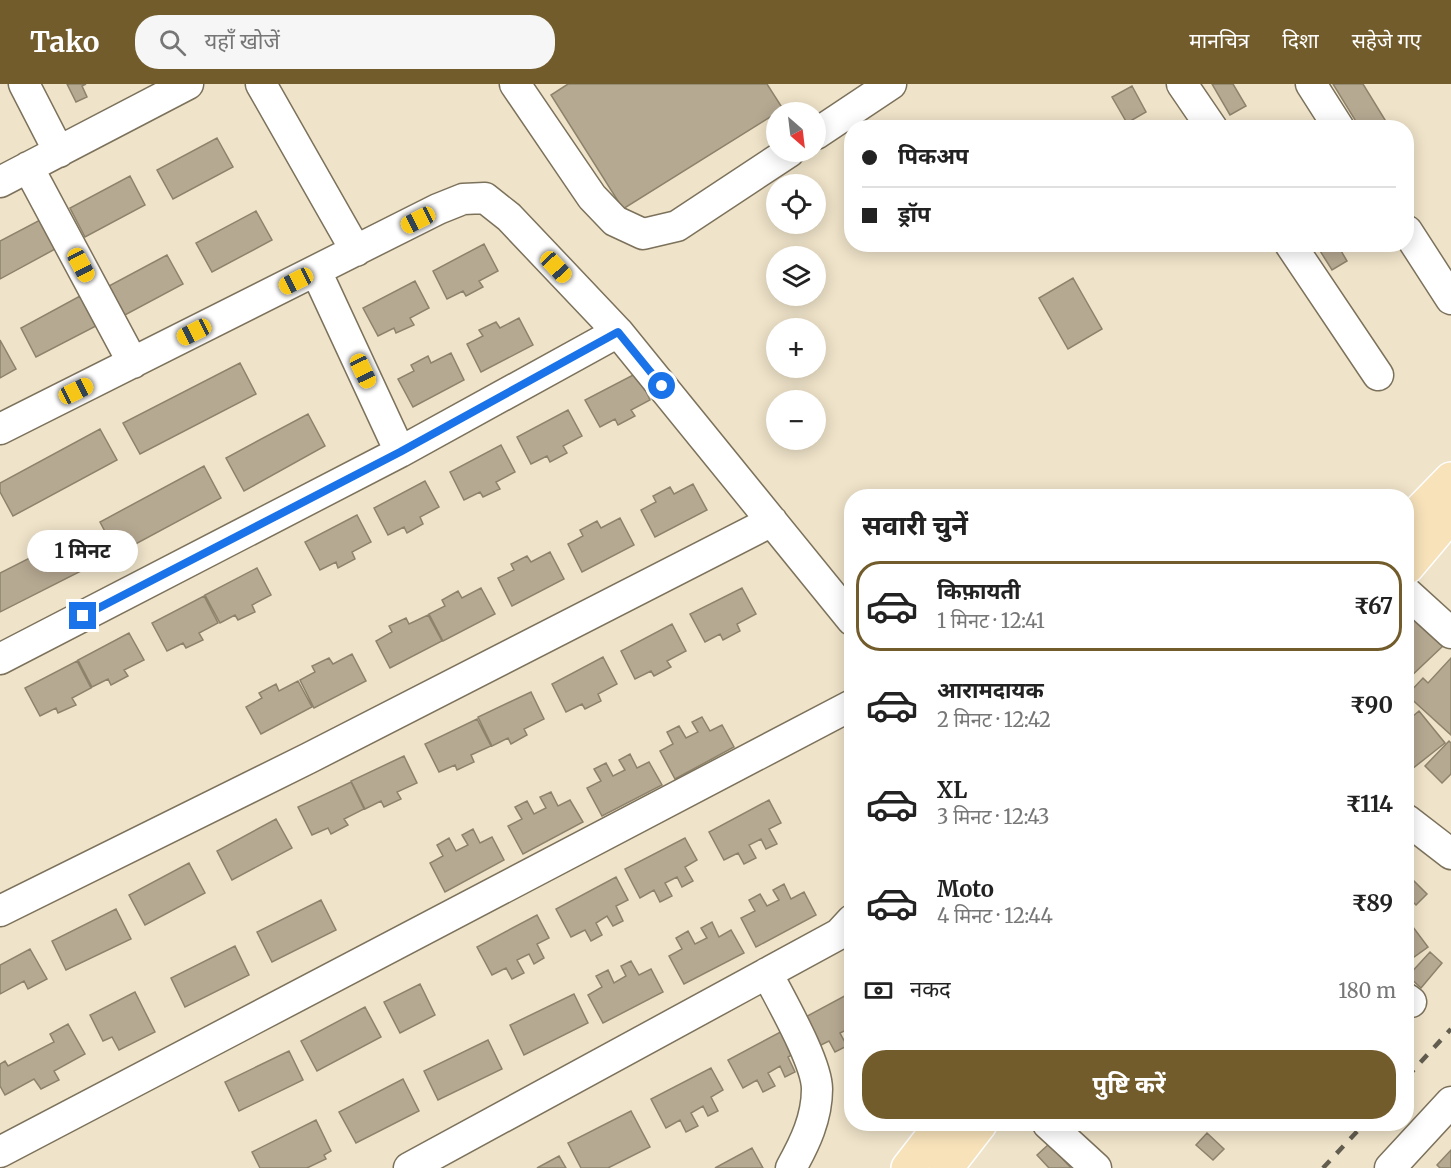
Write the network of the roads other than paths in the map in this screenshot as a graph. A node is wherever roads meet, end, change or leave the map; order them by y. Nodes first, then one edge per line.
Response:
1 (24, 84) edge
2 (188, 84) edge
3 (261, 84) edge
4 (515, 84) edge
5 (891, 84) edge
6 (1182, 84) edge
7 (1311, 84) edge
8 (1207, 120) edge
9 (1334, 120) edge
10 (826, 127) edge
11 (58, 152) junction
12 (774, 162) edge
13 (28, 167) junction
14 (0, 182) edge
15 (1414, 242) edge
16 (356, 251) junction
17 (1295, 252) edge
18 (316, 271) junction
19 (1451, 299) edge
20 (618, 332) junction
21 (133, 363) junction
22 (1378, 375) dead end
23 (0, 429) edge
24 (400, 452) junction
25 (1451, 478) edge
26 (1451, 515) edge
27 (1414, 517) edge
28 (772, 521) junction
29 (1414, 559) edge
30 (1414, 599) edge
31 (844, 610) edge
32 (1451, 633) edge
33 (0, 658) edge
34 (844, 714) edge
35 (1414, 825) edge
36 (1451, 854) edge
37 (0, 911) edge
38 (844, 929) edge
39 (767, 973) junction
40 (1451, 1102) edge
41 (937, 1131) edge
42 (975, 1131) edge
43 (1056, 1131) edge
44 (0, 1152) edge
45 (409, 1168) edge
46 (791, 1168) edge
47 (908, 1168) edge
48 (946, 1168) edge
49 (1096, 1168) edge
50 (1390, 1168) edge

1 - 11 street
2 - 11 street
3 - 16 street
4 - 12 street
5 - 10 street
6 - 8 street
7 - 9 street
11 - 13 street
13 - 14 street
13 - 21 street
15 - 19 street
16 - 18 street
16 - 20 street
17 - 22 street
18 - 21 street
18 - 24 street
20 - 24 street
20 - 28 street
21 - 23 street
24 - 33 street
25 - 27 main road
26 - 29 main road
28 - 31 street
28 - 37 street
30 - 32 street
34 - 44 street
35 - 36 street
38 - 39 street
39 - 45 street
39 - 46 street
40 - 50 street
41 - 47 main road
42 - 48 main road
43 - 49 street

